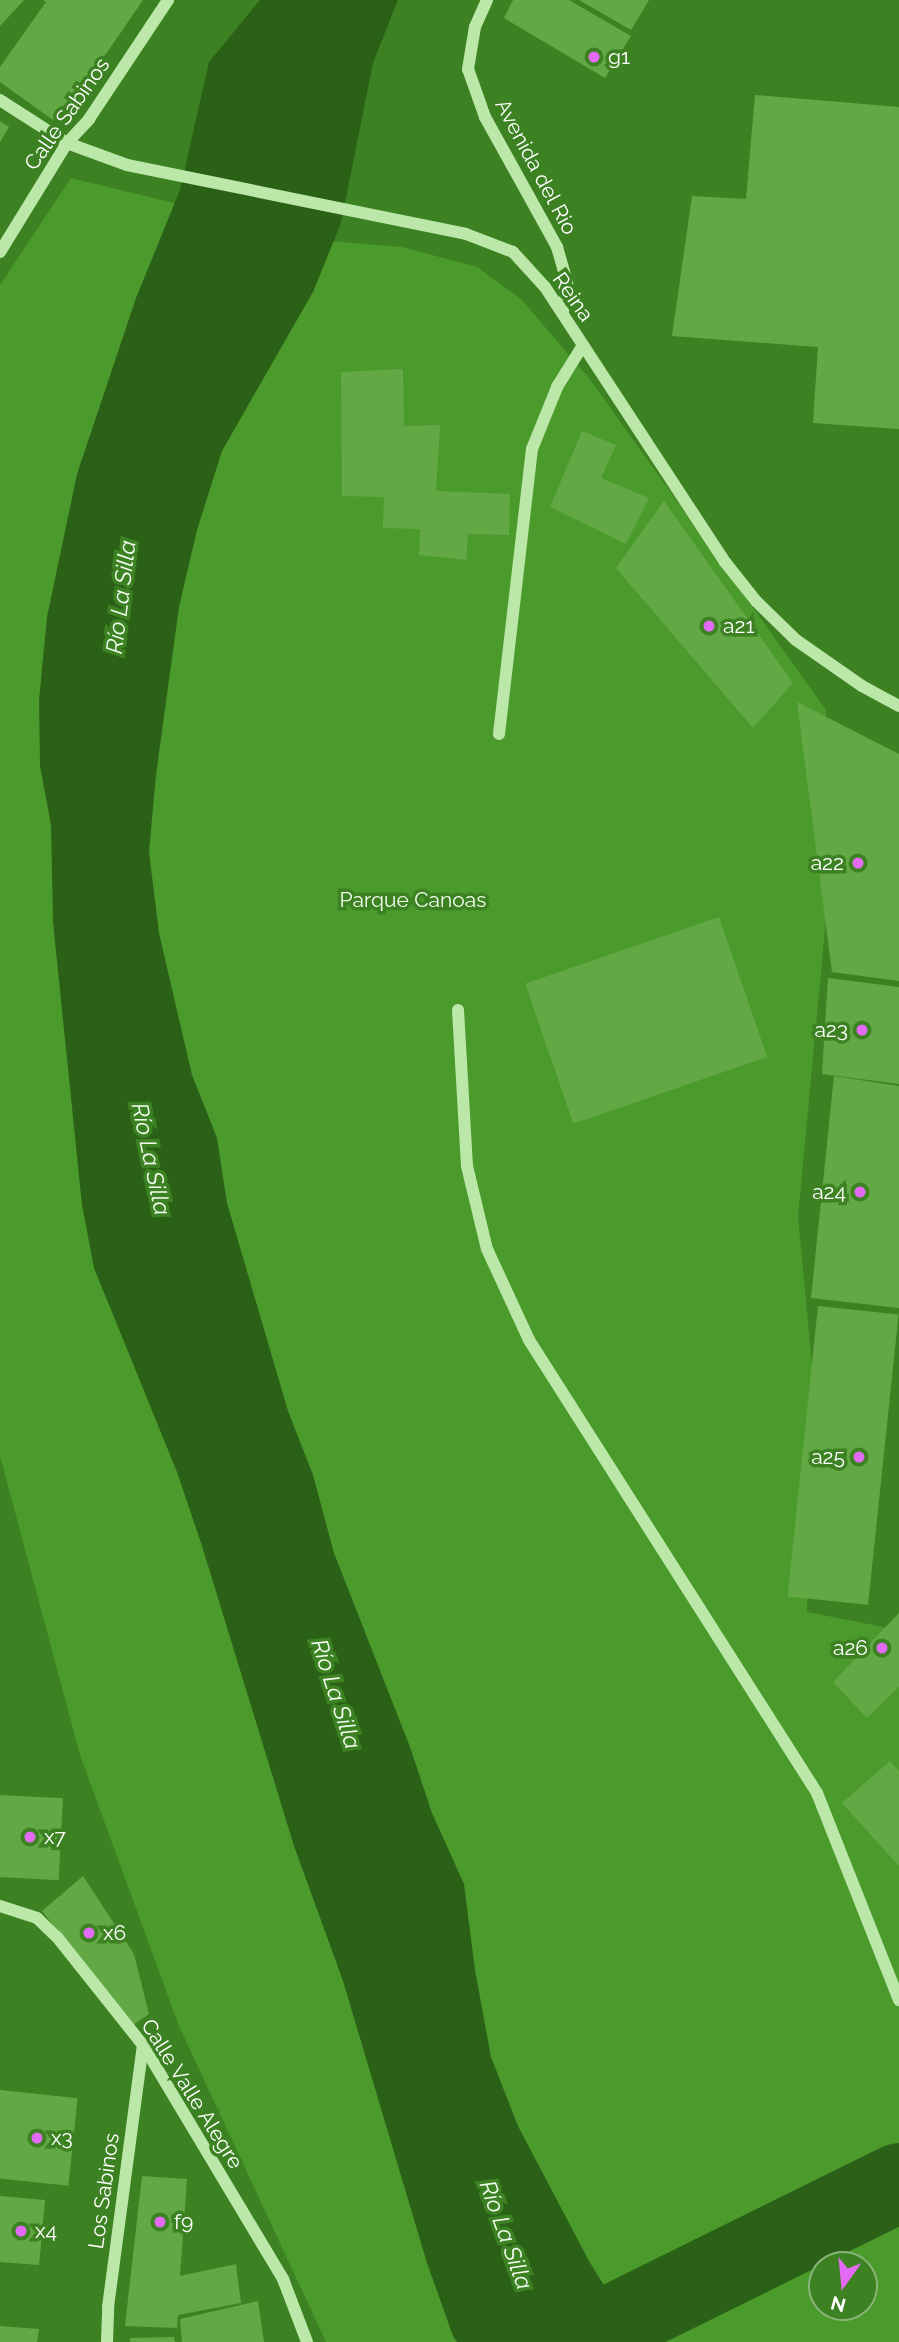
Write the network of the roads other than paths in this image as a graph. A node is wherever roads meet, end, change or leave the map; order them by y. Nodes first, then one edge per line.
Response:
1 (168, 0) edge
2 (487, 0) edge
3 (0, 100) edge
4 (67, 144) junction
5 (0, 252) edge
6 (563, 313) junction
7 (583, 345) junction
8 (899, 706) edge
9 (499, 734) dead end
10 (458, 1010) dead end
11 (0, 1906) edge
12 (899, 2000) edge
13 (143, 2045) junction
14 (107, 2342) edge
15 (307, 2342) edge

1 - 4 street, Calle Sabinos
2 - 6 street, Avenida del Rio
3 - 4 street, Reina
4 - 5 street, Calle Sabinos
4 - 6 street, Reina
6 - 7 street, Reina
7 - 8 street, Reina
7 - 9 street
10 - 12 street
11 - 13 street, Calle Valle Alegre
13 - 14 street, Los Sabinos
13 - 15 street, Calle Valle Alegre

